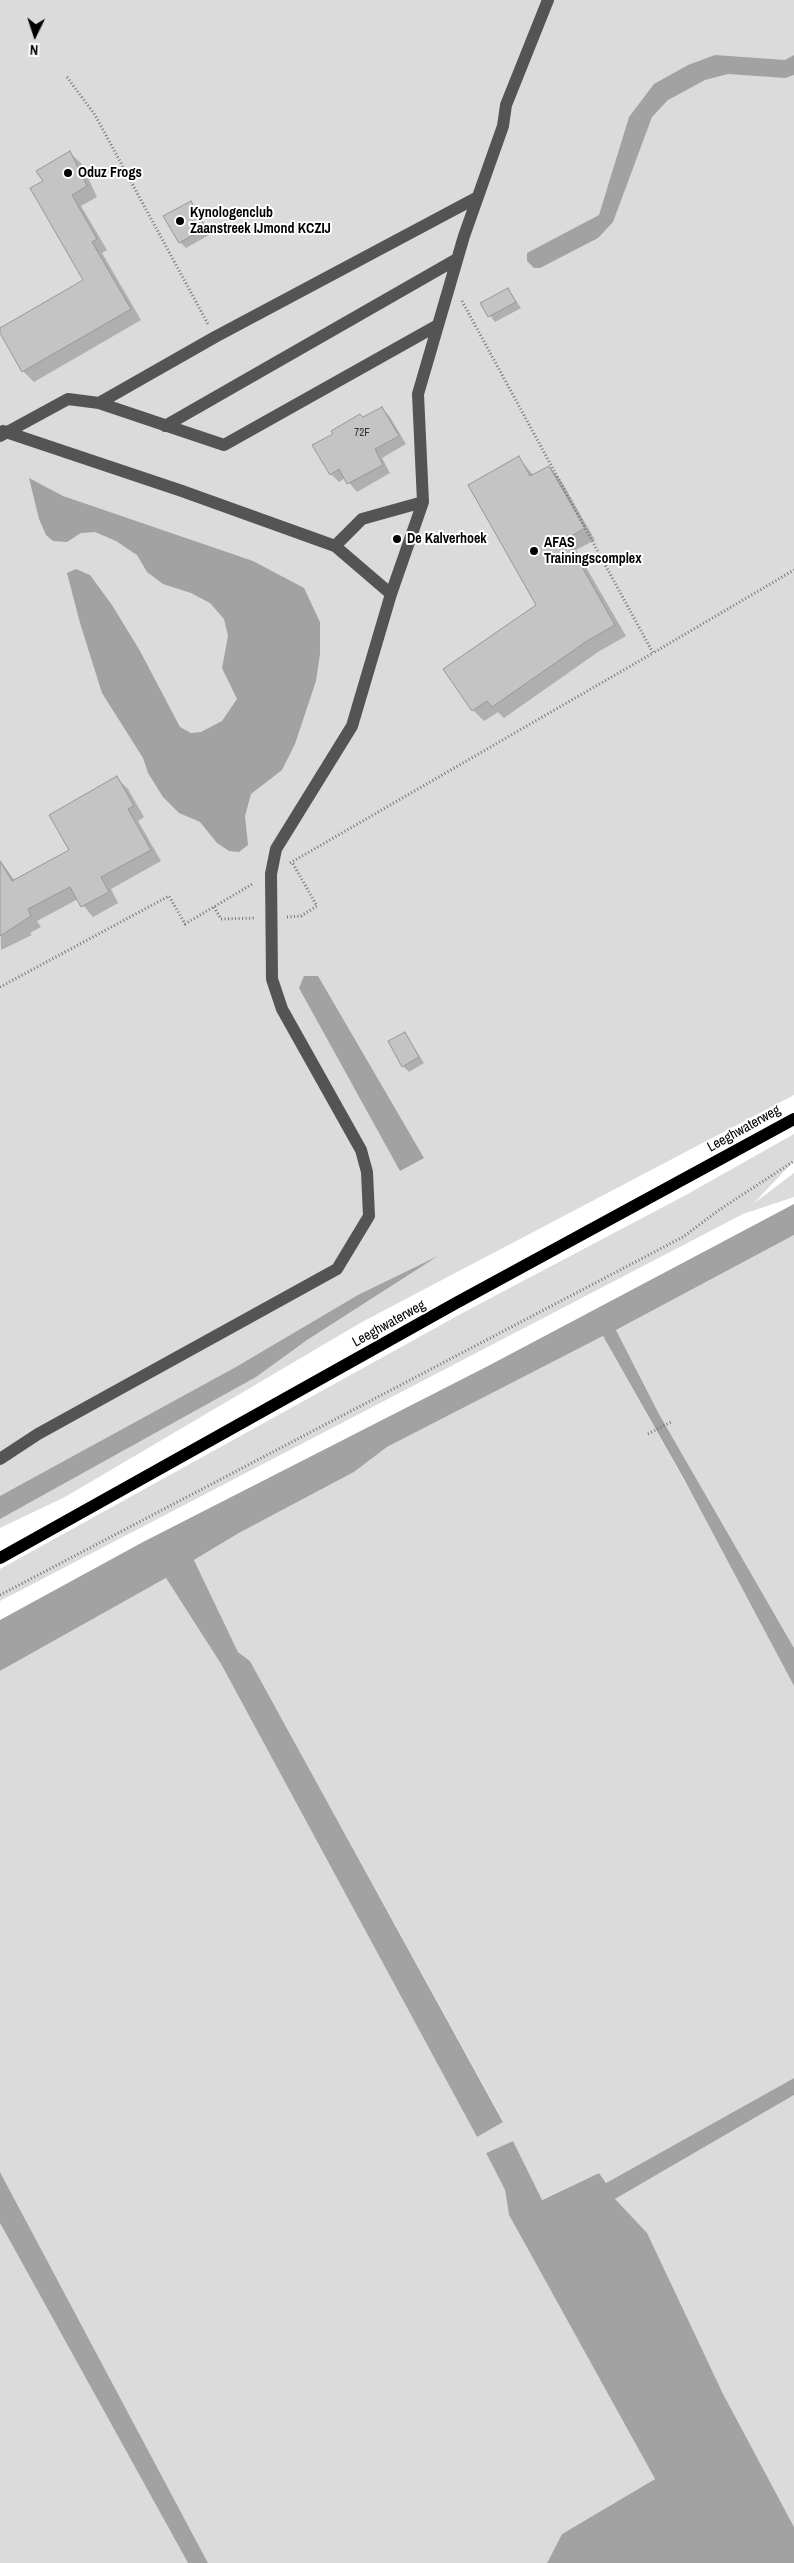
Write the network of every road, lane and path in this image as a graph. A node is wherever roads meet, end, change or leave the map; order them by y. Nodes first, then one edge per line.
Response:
1 (548, 0) edge
2 (67, 77) dead end
3 (476, 198) junction
4 (457, 259) junction
5 (451, 281) junction
6 (438, 325) junction
7 (216, 337) junction
8 (99, 404) junction
9 (165, 426) junction
10 (0, 430) edge
11 (0, 436) edge
12 (423, 502) junction
13 (335, 546) junction
14 (794, 570) edge
15 (391, 594) junction
16 (652, 653) junction
17 (292, 862) junction
18 (271, 874) junction
19 (214, 907) junction
20 (301, 916) dead end
21 (221, 919) dead end
22 (0, 987) edge
23 (794, 1119) edge
24 (794, 1162) edge
25 (671, 1422) dead end
26 (648, 1434) dead end
27 (0, 1459) edge
28 (0, 1558) edge
29 (0, 1595) edge

1 - 3 lane
2 - 7 path
3 - 4 lane
3 - 7 lane
4 - 5 lane
4 - 9 lane
5 - 6 lane
5 - 16 path
6 - 9 lane
6 - 12 lane
7 - 8 lane
8 - 9 lane
8 - 11 lane
10 - 13 lane
12 - 13 lane
12 - 15 lane
13 - 15 lane
14 - 16 path
15 - 18 lane
16 - 17 path
17 - 18 path
17 - 20 path
18 - 19 path
18 - 27 lane
19 - 21 path
19 - 22 path
23 - 28 main road, Leeghwaterweg
24 - 29 path
25 - 26 path

